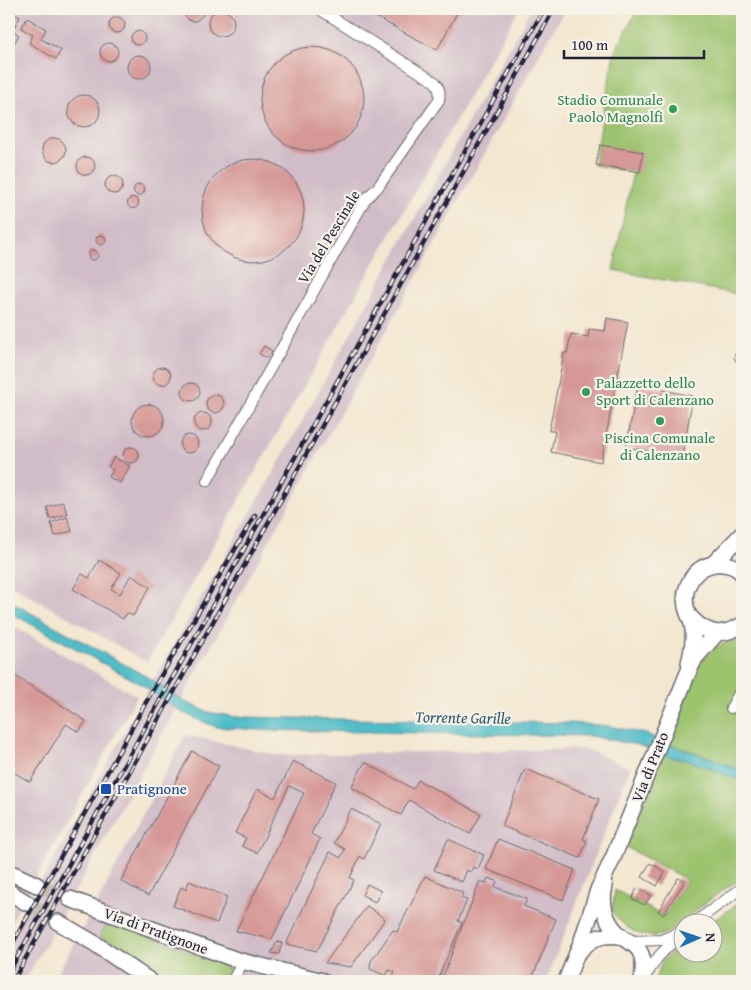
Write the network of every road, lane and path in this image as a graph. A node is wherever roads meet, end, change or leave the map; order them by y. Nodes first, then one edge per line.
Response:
1 (319, 9) edge
2 (207, 481) dead end
3 (742, 534) edge
4 (713, 564) junction
5 (742, 574) edge
6 (691, 618) junction
7 (742, 625) edge
8 (717, 633) junction
9 (687, 675) junction
10 (742, 688) edge
11 (731, 708) dead end
12 (613, 858) junction
13 (9, 872) edge
14 (37, 885) tunnel mouth
15 (742, 888) edge
16 (9, 892) edge
17 (70, 899) tunnel mouth
18 (27, 903) tunnel mouth
19 (708, 912) edge
20 (58, 922) tunnel mouth
21 (674, 935) edge
22 (626, 939) junction
23 (674, 940) edge
24 (577, 955) junction
25 (243, 962) junction
26 (150, 981) edge
27 (232, 981) edge
28 (323, 981) edge
29 (566, 981) edge
30 (642, 981) edge

1 - 2 street, Via del Pescinale
3 - 4 main road, Via di Prato
4 - 5 main road
4 - 6 main road, Via di Prato
6 - 8 main road
6 - 9 main road, Via di Prato
7 - 8 main road
8 - 9 main road, Via di Prato
9 - 12 main road, Via di Prato
10 - 11 street
12 - 22 main road, Via di Prato
12 - 24 main road, Via di Prato
13 - 14 main road
15 - 19 street
16 - 18 main road
17 - 25 main road, Via di Pratignone
20 - 26 main road
21 - 22 street
22 - 24 main road, Via di Prato
22 - 30 main road, Via di Prato
23 - 30 street
24 - 29 main road, Via di Prato
25 - 27 street
25 - 28 main road, Via di Pratignone

